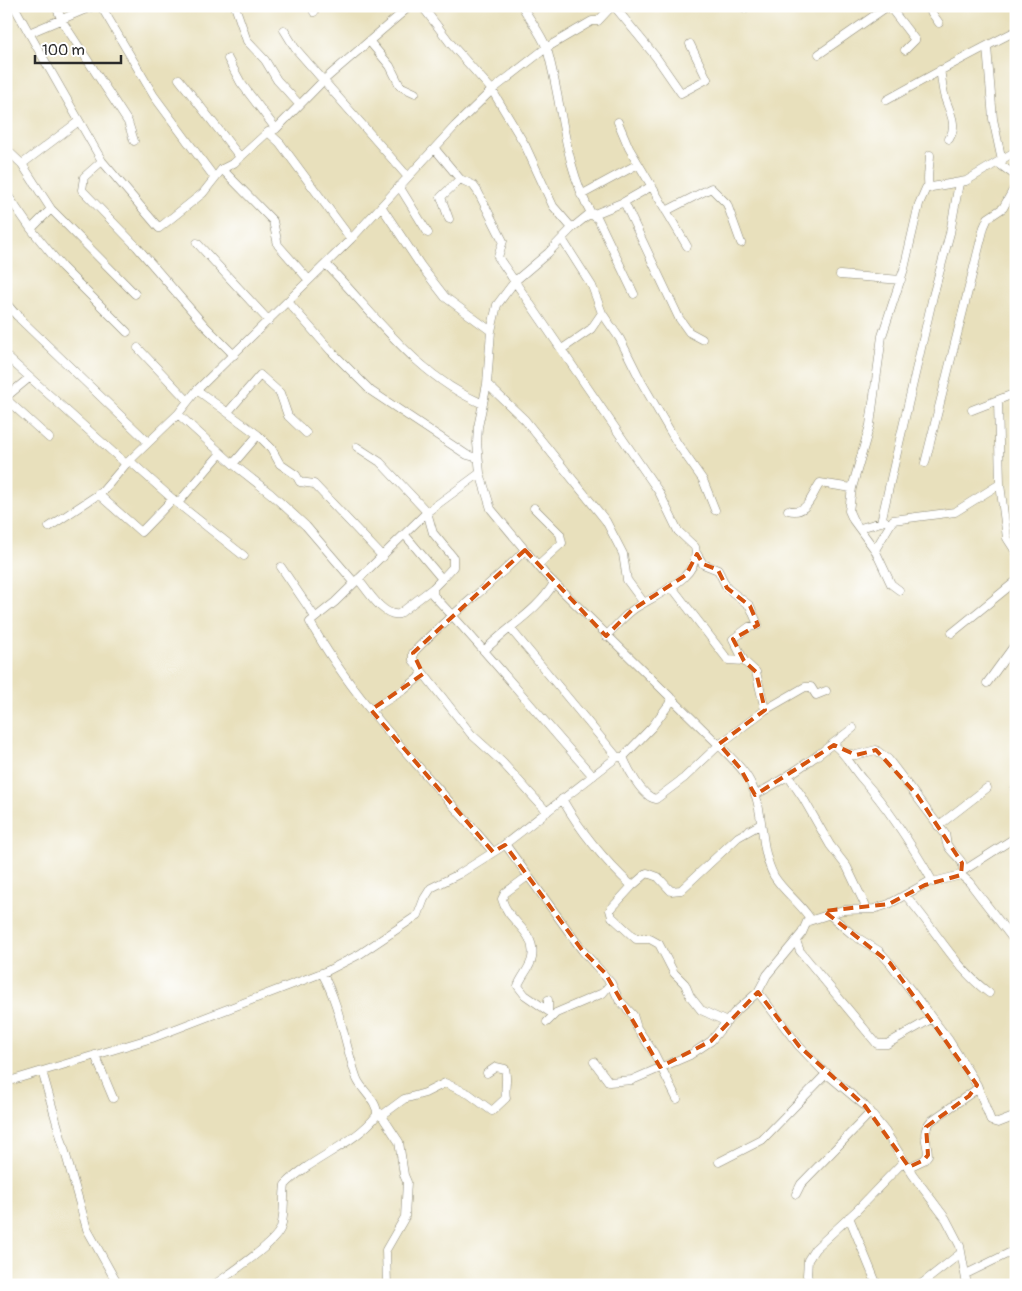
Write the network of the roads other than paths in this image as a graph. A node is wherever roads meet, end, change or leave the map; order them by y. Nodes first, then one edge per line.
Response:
1 (14, 6) edge
2 (56, 6) edge
3 (93, 6) edge
4 (101, 6) edge
5 (235, 6) edge
6 (410, 6) edge
7 (422, 6) edge
8 (522, 6) edge
9 (613, 6) edge
10 (888, 6) edge
11 (927, 6) edge
12 (62, 21) junction
13 (938, 23) dead end
14 (284, 30) dead end
15 (1016, 31) edge
16 (29, 33) junction
17 (370, 42) junction
18 (690, 44) dead end
19 (987, 47) junction
20 (546, 48) junction
21 (905, 50) dead end
22 (819, 54) dead end
23 (228, 59) dead end
24 (940, 70) junction
25 (179, 79) dead end
26 (324, 80) junction
27 (492, 90) junction
28 (415, 93) dead end
29 (888, 100) dead end
30 (299, 104) junction
31 (79, 121) junction
32 (618, 122) dead end
33 (272, 130) junction
34 (949, 139) dead end
35 (134, 142) dead end
36 (6, 149) edge
37 (435, 149) junction
38 (1016, 151) edge
39 (930, 155) dead end
40 (240, 157) junction
41 (102, 161) junction
42 (1000, 162) junction
43 (22, 164) junction
44 (638, 164) junction
45 (222, 169) junction
46 (1016, 176) edge
47 (214, 177) junction
48 (408, 177) junction
49 (460, 179) junction
50 (960, 183) junction
51 (1016, 185) edge
52 (399, 186) junction
53 (652, 186) junction
54 (929, 188) junction
55 (6, 193) edge
56 (581, 195) junction
57 (624, 202) junction
58 (381, 206) junction
59 (51, 209) junction
60 (666, 211) junction
61 (592, 215) junction
62 (450, 219) dead end
63 (572, 228) junction
64 (31, 229) junction
65 (428, 233) dead end
66 (352, 239) junction
67 (562, 239) junction
68 (197, 243) dead end
69 (741, 243) dead end
70 (687, 246) dead end
71 (326, 264) junction
72 (840, 275) dead end
73 (308, 279) junction
74 (901, 280) junction
75 (515, 281) junction
76 (135, 294) dead end
77 (634, 294) dead end
78 (288, 302) junction
79 (6, 303) edge
80 (602, 314) junction
81 (269, 321) junction
82 (491, 331) junction
83 (127, 332) dead end
84 (702, 339) dead end
85 (138, 348) dead end
86 (562, 349) junction
87 (234, 355) junction
88 (6, 356) edge
89 (29, 378) junction
90 (487, 384) junction
91 (197, 390) junction
92 (1016, 393) edge
93 (6, 398) edge
94 (188, 400) junction
95 (998, 400) junction
96 (483, 404) junction
97 (972, 410) dead end
98 (228, 412) junction
99 (178, 414) junction
100 (306, 433) dead end
101 (258, 436) junction
102 (49, 438) dead end
103 (148, 442) junction
104 (357, 446) dead end
105 (221, 453) junction
106 (478, 458) junction
107 (128, 462) junction
108 (925, 463) dead end
109 (233, 464) junction
110 (480, 473) junction
111 (1000, 484) junction
112 (852, 488) junction
113 (98, 494) junction
114 (175, 501) junction
115 (534, 508) dead end
116 (715, 510) dead end
117 (788, 510) dead end
118 (427, 512) junction
119 (893, 520) junction
120 (881, 522) junction
121 (49, 527) dead end
122 (860, 528) junction
123 (405, 535) junction
124 (525, 550) junction
125 (875, 550) junction
126 (1016, 552) edge
127 (697, 554) junction
128 (244, 556) dead end
129 (383, 557) junction
130 (538, 566) junction
131 (281, 567) dead end
132 (442, 579) junction
133 (356, 581) junction
134 (1016, 581) edge
135 (554, 583) junction
136 (671, 586) junction
137 (433, 588) junction
138 (899, 590) dead end
139 (644, 603) junction
140 (452, 614) junction
141 (316, 617) junction
142 (510, 628) junction
143 (952, 633) dead end
144 (606, 636) junction
145 (1016, 643) edge
146 (484, 651) junction
147 (744, 661) junction
148 (423, 674) junction
149 (987, 683) dead end
150 (826, 691) dead end
151 (673, 699) junction
152 (371, 710) junction
153 (765, 710) junction
154 (852, 728) dead end
155 (719, 744) junction
156 (834, 745) junction
157 (845, 753) junction
158 (620, 757) junction
159 (593, 776) junction
160 (788, 776) junction
161 (987, 788) dead end
162 (755, 795) junction
163 (562, 799) junction
164 (547, 812) junction
165 (761, 824) junction
166 (938, 826) junction
167 (1016, 837) edge
168 (505, 844) junction
169 (493, 852) junction
170 (962, 873) junction
171 (528, 876) junction
172 (932, 880) junction
173 (632, 886) junction
174 (906, 896) junction
175 (867, 909) junction
176 (830, 914) junction
177 (809, 921) junction
178 (796, 941) junction
179 (1016, 943) edge
180 (322, 974) junction
181 (611, 983) junction
182 (758, 992) junction
183 (989, 993) dead end
184 (548, 1000) dead end
185 (931, 1019) junction
186 (547, 1022) dead end
187 (726, 1022) junction
188 (95, 1055) junction
189 (594, 1062) dead end
190 (660, 1067) junction
191 (42, 1071) junction
192 (487, 1073) dead end
193 (826, 1073) junction
194 (6, 1082) edge
195 (977, 1085) junction
196 (113, 1098) dead end
197 (677, 1099) dead end
198 (379, 1112) junction
199 (870, 1113) junction
200 (1016, 1116) edge
201 (1012, 1121) edge
202 (719, 1162) dead end
203 (906, 1164) junction
204 (796, 1194) dead end
205 (849, 1217) junction
206 (1015, 1250) edge
207 (961, 1253) junction
208 (966, 1274) junction
209 (118, 1285) edge
210 (214, 1285) edge
211 (387, 1285) edge
212 (810, 1285) edge
213 (877, 1285) edge
214 (920, 1285) edge
215 (967, 1285) edge

1 - 16 street
2 - 12 street
3 - 12 street
4 - 47 street
5 - 30 street
6 - 17 street
7 - 27 street
8 - 20 street
9 - 18 street
9 - 20 street
10 - 21 street
10 - 22 street
11 - 13 street
12 - 16 street
12 - 35 street
14 - 26 street
15 - 19 street
16 - 31 street
17 - 26 street
17 - 28 street
19 - 24 street
19 - 42 street
20 - 27 street
20 - 56 street
23 - 33 street
24 - 29 street
24 - 34 street
25 - 40 street
26 - 30 street
26 - 48 street
27 - 37 street
27 - 63 street
30 - 33 street
31 - 41 street
31 - 43 street
32 - 44 street
33 - 40 street
33 - 66 street
36 - 43 street
37 - 48 street
37 - 49 street
38 - 42 street
39 - 54 street
40 - 45 street
41 - 47 street
41 - 87 street
42 - 46 street
42 - 50 street
43 - 59 street
44 - 53 street
44 - 56 street
45 - 47 street
45 - 73 street
48 - 52 street
49 - 62 street
49 - 75 street
50 - 54 street
50 - 120 street
51 - 108 street
52 - 58 street
52 - 65 street
53 - 57 street
53 - 60 street
54 - 74 street
55 - 64 street
56 - 61 street
57 - 61 street
57 - 84 street
58 - 66 street
58 - 82 street
59 - 64 street
59 - 76 street
60 - 69 street
60 - 70 street
61 - 63 street
61 - 77 street
63 - 67 street
64 - 83 street
66 - 71 street
67 - 75 street
67 - 80 street
68 - 81 street
71 - 73 street
71 - 96 street
72 - 74 street
73 - 78 street
74 - 112 street
75 - 82 street
75 - 86 street
78 - 81 street
78 - 106 street
79 - 103 street
80 - 86 street
80 - 116 street
81 - 87 street
82 - 90 street
85 - 94 street
86 - 127 street
87 - 91 street
88 - 89 street
89 - 93 street
89 - 107 street
90 - 96 street
90 - 139 street
91 - 94 street
91 - 98 street
92 - 95 street
93 - 102 street
94 - 99 street
95 - 97 street
95 - 111 street
96 - 106 street
98 - 100 street
98 - 101 street
99 - 103 street
99 - 105 street
101 - 109 street
101 - 129 street
103 - 107 street
104 - 118 street
105 - 109 street
105 - 114 street
106 - 110 street
107 - 113 street
107 - 114 street
109 - 133 street
110 - 118 street
110 - 124 street
111 - 119 street
111 - 126 street
112 - 117 street
112 - 122 street
113 - 114 street
113 - 121 street
114 - 128 street
115 - 130 street
118 - 123 street
118 - 132 street
119 - 120 street
119 - 125 street
120 - 122 street
122 - 125 street
123 - 129 street
123 - 132 street
124 - 130 street
124 - 140 street
125 - 138 street
127 - 136 street
127 - 147 street
129 - 133 street
130 - 135 street
131 - 141 street
132 - 137 street
133 - 137 street
133 - 141 street
134 - 143 street
135 - 142 street
135 - 144 street
136 - 139 street
136 - 147 street
137 - 140 street
139 - 144 street
140 - 146 street
140 - 148 street
141 - 152 street
142 - 146 street
142 - 158 street
144 - 151 street
145 - 149 street
146 - 159 street
147 - 153 street
148 - 152 street
148 - 164 street
150 - 153 street
151 - 155 street
151 - 158 street
152 - 169 street
153 - 155 street
154 - 156 street
155 - 158 street
155 - 162 street
156 - 157 street
156 - 160 street
157 - 166 street
157 - 172 street
158 - 159 street
159 - 163 street
160 - 162 street
160 - 175 street
161 - 166 street
162 - 165 street
163 - 164 street
163 - 173 street
164 - 168 street
165 - 173 street
165 - 177 street
166 - 170 street
167 - 170 street
168 - 169 street
168 - 171 street
169 - 180 street
170 - 172 street
170 - 179 street
171 - 181 street
171 - 184 street
172 - 174 street
173 - 187 street
174 - 175 street
174 - 183 street
175 - 176 street
176 - 177 street
176 - 185 street
177 - 178 street
178 - 182 street
178 - 185 street
180 - 188 street
180 - 198 street
181 - 186 street
181 - 190 street
182 - 187 street
182 - 193 street
185 - 195 street
187 - 190 street
188 - 191 street
188 - 196 street
189 - 190 street
190 - 197 street
191 - 194 street
191 - 209 street
192 - 198 street
193 - 199 street
193 - 202 street
195 - 201 street
195 - 203 street
198 - 210 street
198 - 211 street
199 - 203 street
199 - 204 street
200 - 201 street
203 - 205 street
203 - 207 street
205 - 212 street
205 - 213 street
206 - 208 street
207 - 208 street
207 - 214 street
208 - 215 street

